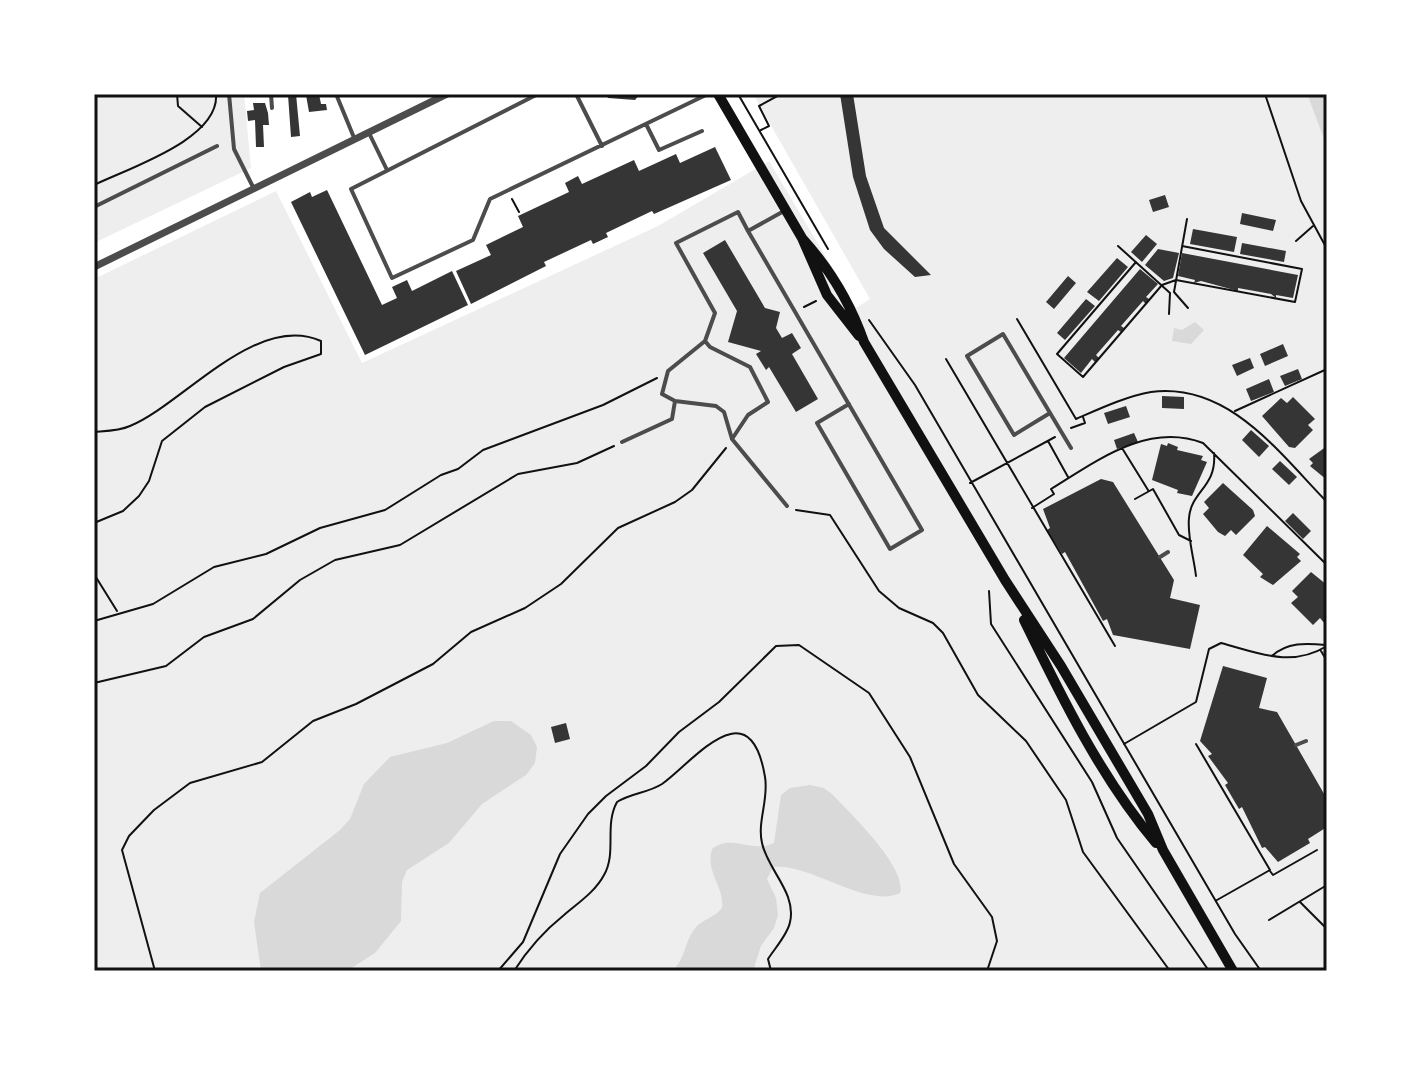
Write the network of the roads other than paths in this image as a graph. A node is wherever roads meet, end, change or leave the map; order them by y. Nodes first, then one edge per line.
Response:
1 (229, 94) edge
2 (271, 94) edge
3 (336, 94) edge
4 (447, 94) edge
5 (538, 94) edge
6 (576, 94) edge
7 (708, 94) edge
8 (718, 94) edge
9 (272, 108) dead end
10 (646, 124) junction
11 (702, 131) dead end
12 (369, 132) junction
13 (355, 140) junction
14 (217, 146) dead end
15 (602, 146) junction
16 (387, 170) junction
17 (254, 189) junction
18 (94, 207) edge
19 (786, 210) junction
20 (748, 231) junction
21 (94, 267) edge
22 (705, 341) junction
23 (675, 401) junction
24 (849, 404) junction
25 (1050, 413) junction
26 (732, 439) junction
27 (622, 442) road end
28 (1071, 448) dead end
29 (787, 506) road end
30 (1168, 552) dead end
31 (1160, 557) dead end
32 (1005, 580) junction
33 (1306, 741) dead end
34 (1296, 745) dead end
35 (1163, 850) junction
36 (1233, 971) edge

1 - 17 lane
2 - 9 lane
3 - 13 lane
4 - 12 street
5 - 16 lane
6 - 15 lane
7 - 10 lane
8 - 19 main road
10 - 11 lane
10 - 15 lane
12 - 13 street
12 - 16 lane
13 - 17 street
14 - 18 lane
15 - 16 lane
17 - 21 street
19 - 20 lane
19 - 32 main road
20 - 22 lane
20 - 24 lane
22 - 23 lane
22 - 26 lane
23 - 26 lane
23 - 27 lane
24 - 24 lane
25 - 25 lane
25 - 28 lane
26 - 29 lane
30 - 31 lane
32 - 35 main road
32 - 35 main road
33 - 34 lane
35 - 36 main road

